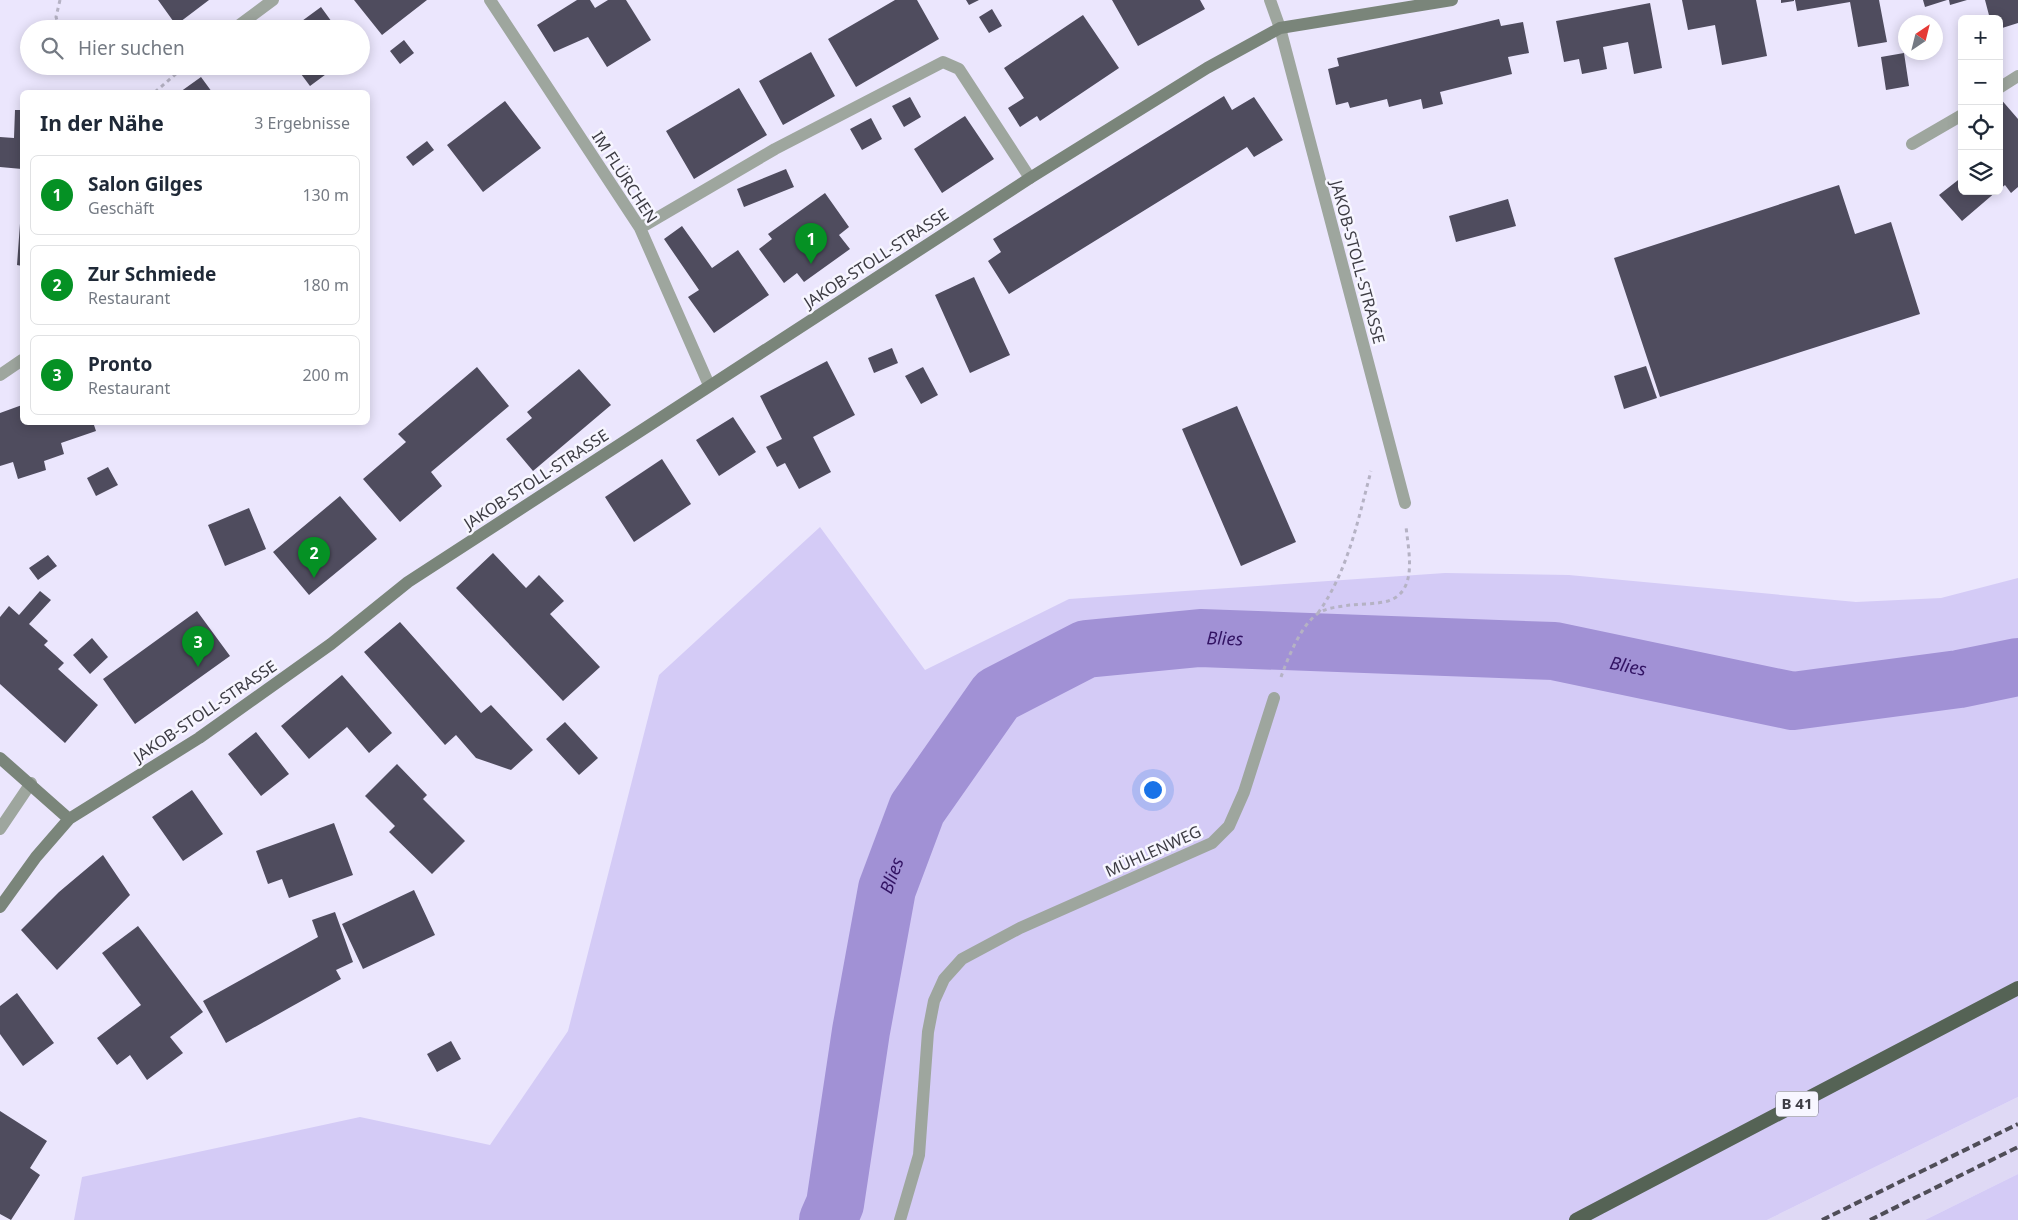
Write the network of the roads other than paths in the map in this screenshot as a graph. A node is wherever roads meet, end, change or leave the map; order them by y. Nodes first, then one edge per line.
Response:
1 (273, 0) edge
2 (490, 0) edge
3 (1270, 0) edge
4 (1452, 0) edge
5 (246, 20) edge
6 (1280, 28) junction
7 (2018, 76) edge
8 (2003, 85) edge
9 (1958, 117) edge
10 (1912, 144) dead end
11 (1030, 178) junction
12 (640, 228) junction
13 (20, 361) edge
14 (0, 375) edge
15 (710, 384) junction
16 (1404, 503) road end
17 (1274, 698) road end
18 (0, 758) edge
19 (31, 784) junction
20 (69, 819) junction
21 (0, 829) edge
22 (0, 907) edge
23 (2018, 988) edge
24 (900, 1220) edge
25 (1576, 1220) edge

1 - 5 street
2 - 12 street, IM FLÜRCHEN
3 - 6 street
4 - 6 main road, JAKOB-STOLL-STRASSE
6 - 11 main road, JAKOB-STOLL-STRASSE
6 - 16 street, JAKOB-STOLL-STRASSE
7 - 8 street
9 - 10 street
11 - 12 street
11 - 15 main road, JAKOB-STOLL-STRASSE
12 - 15 street, IM FLÜRCHEN
13 - 14 street
15 - 20 main road, JAKOB-STOLL-STRASSE
17 - 24 street, MÜHLENWEG
18 - 19 main road
19 - 20 main road
19 - 21 street
20 - 22 main road, JAKOB-STOLL-STRASSE
23 - 25 highway, B 41

